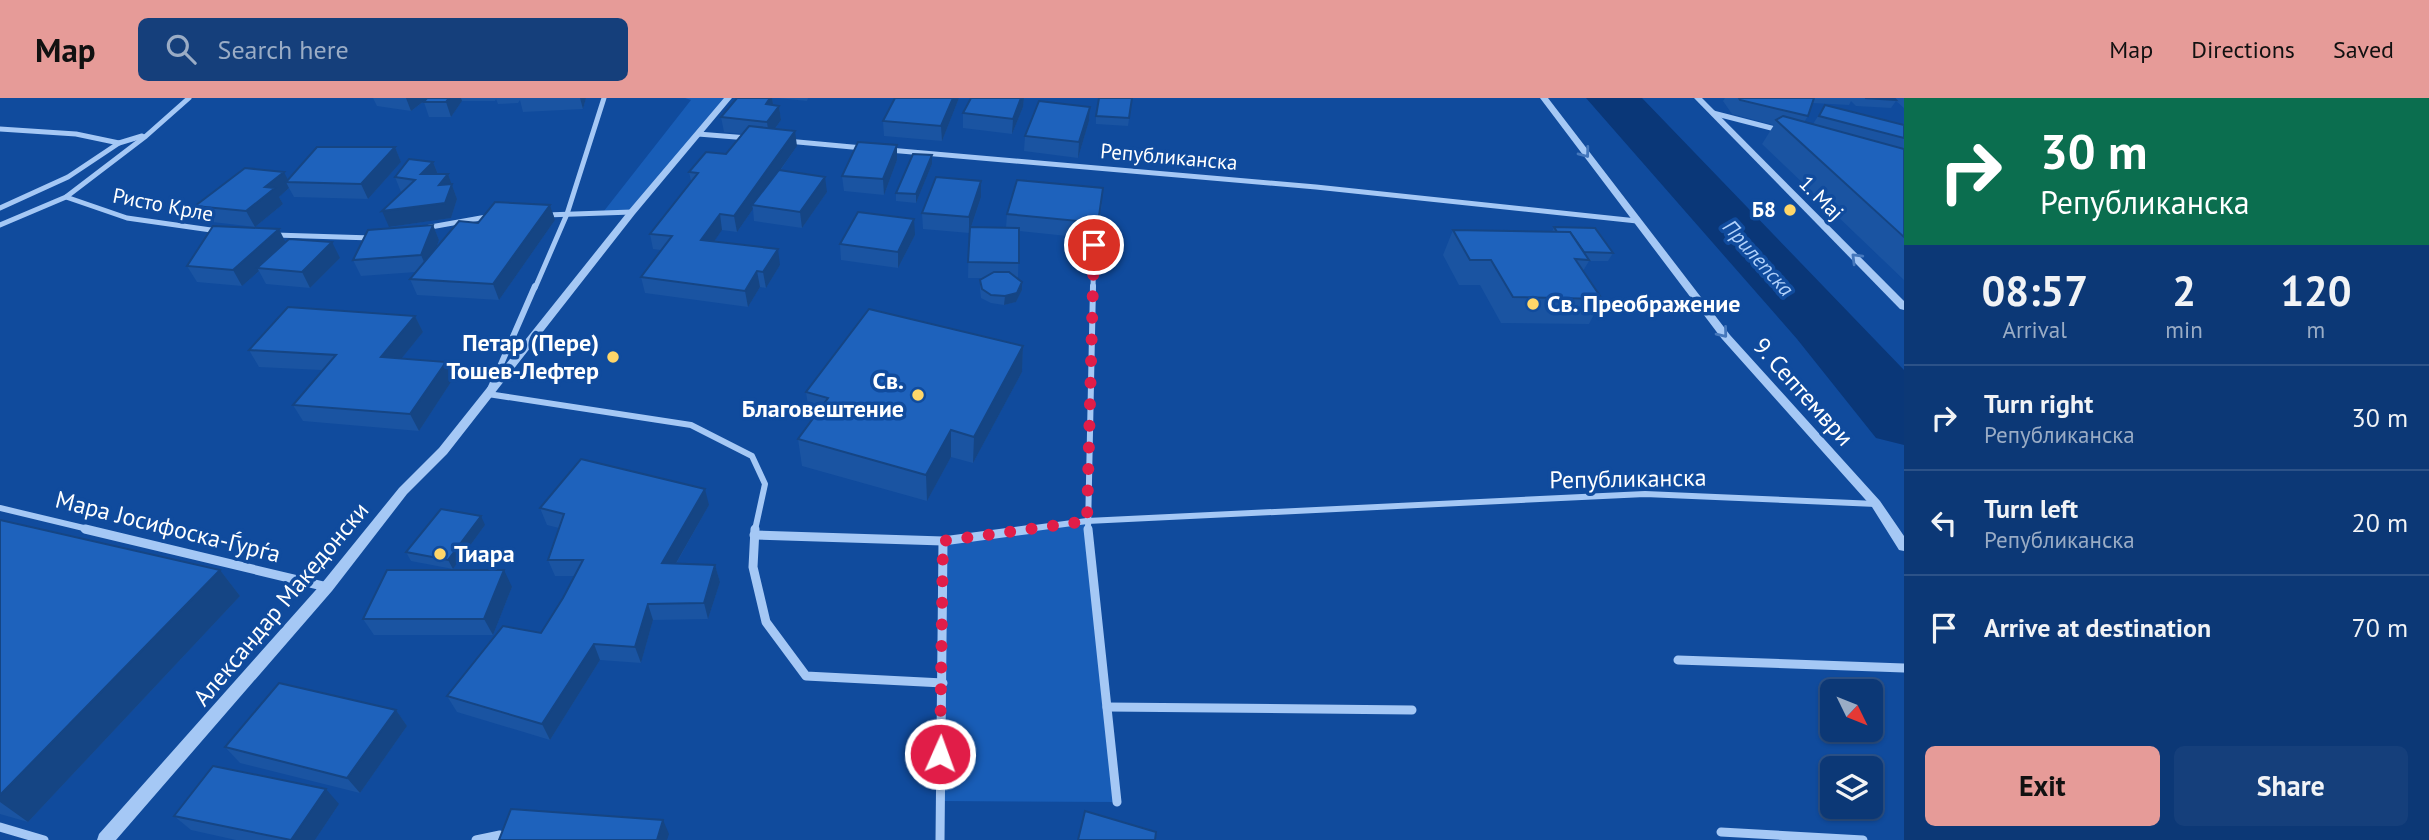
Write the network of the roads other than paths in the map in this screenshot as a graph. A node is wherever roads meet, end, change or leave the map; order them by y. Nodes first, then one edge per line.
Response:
1 (189, 98) edge
2 (604, 98) edge
3 (728, 98) edge
4 (1544, 98) edge
5 (1698, 98) edge
6 (1713, 113) junction
7 (0, 129) edge
8 (1787, 132) edge
9 (698, 134) junction
10 (146, 136) junction
11 (757, 138) edge
12 (776, 140) edge
13 (119, 143) junction
14 (866, 148) edge
15 (880, 149) edge
16 (66, 197) junction
17 (0, 208) edge
18 (632, 212) junction
19 (567, 214) junction
20 (540, 215) edge
21 (500, 216) edge
22 (1637, 221) junction
23 (0, 225) edge
24 (419, 229) edge
25 (228, 233) edge
26 (269, 235) edge
27 (379, 236) edge
28 (1094, 245) edge
29 (1904, 307) edge
30 (488, 394) junction
31 (1876, 505) junction
32 (0, 508) edge
33 (1087, 521) junction
34 (754, 535) junction
35 (943, 541) junction
36 (1904, 546) edge
37 (327, 587) junction
38 (1678, 660) dead end
39 (1904, 668) edge
40 (943, 683) junction
41 (1108, 707) junction
42 (1412, 710) dead end
43 (1117, 802) dead end
44 (0, 827) edge
45 (1721, 832) dead end
46 (499, 835) edge
47 (44, 840) edge
48 (106, 840) edge
49 (476, 840) edge
50 (940, 840) edge
51 (1863, 840) edge

1 - 10 street
2 - 19 street, Александар Македонски
3 - 9 street, Александар Македонски
4 -> 22 street, 9. Септември
5 - 6 street, 1. Мај
6 - 8 street
29 -> 6 street, 1. Мај
7 - 13 street
9 - 11 street
9 - 18 street, Александар Македонски
10 - 13 street
10 - 16 street
12 - 14 street
13 - 17 street
15 - 22 street, Републиканска
16 - 23 street
16 - 25 street, Ристо Крле
18 - 19 street
18 - 30 street, Александар Македонски
19 - 20 street
19 - 30 street, Александар Македонски
21 - 24 street
22 -> 31 street, 9. Септември
26 - 27 street
28 - 33 street
30 - 34 street
30 - 37 street, Александар Македонски
31 - 33 street, Републиканска
31 - 36 street, 9. Септември
32 - 37 street, Мара Јосифоска-Ѓурѓа
33 - 35 street, Републиканска
33 - 41 street
34 - 35 street, Републиканска
34 - 40 street
35 - 40 street
37 - 48 street, Александар Македонски
38 - 39 street
40 - 50 street
41 - 42 street
41 - 43 street
44 - 47 street
45 - 51 street
46 - 49 street

